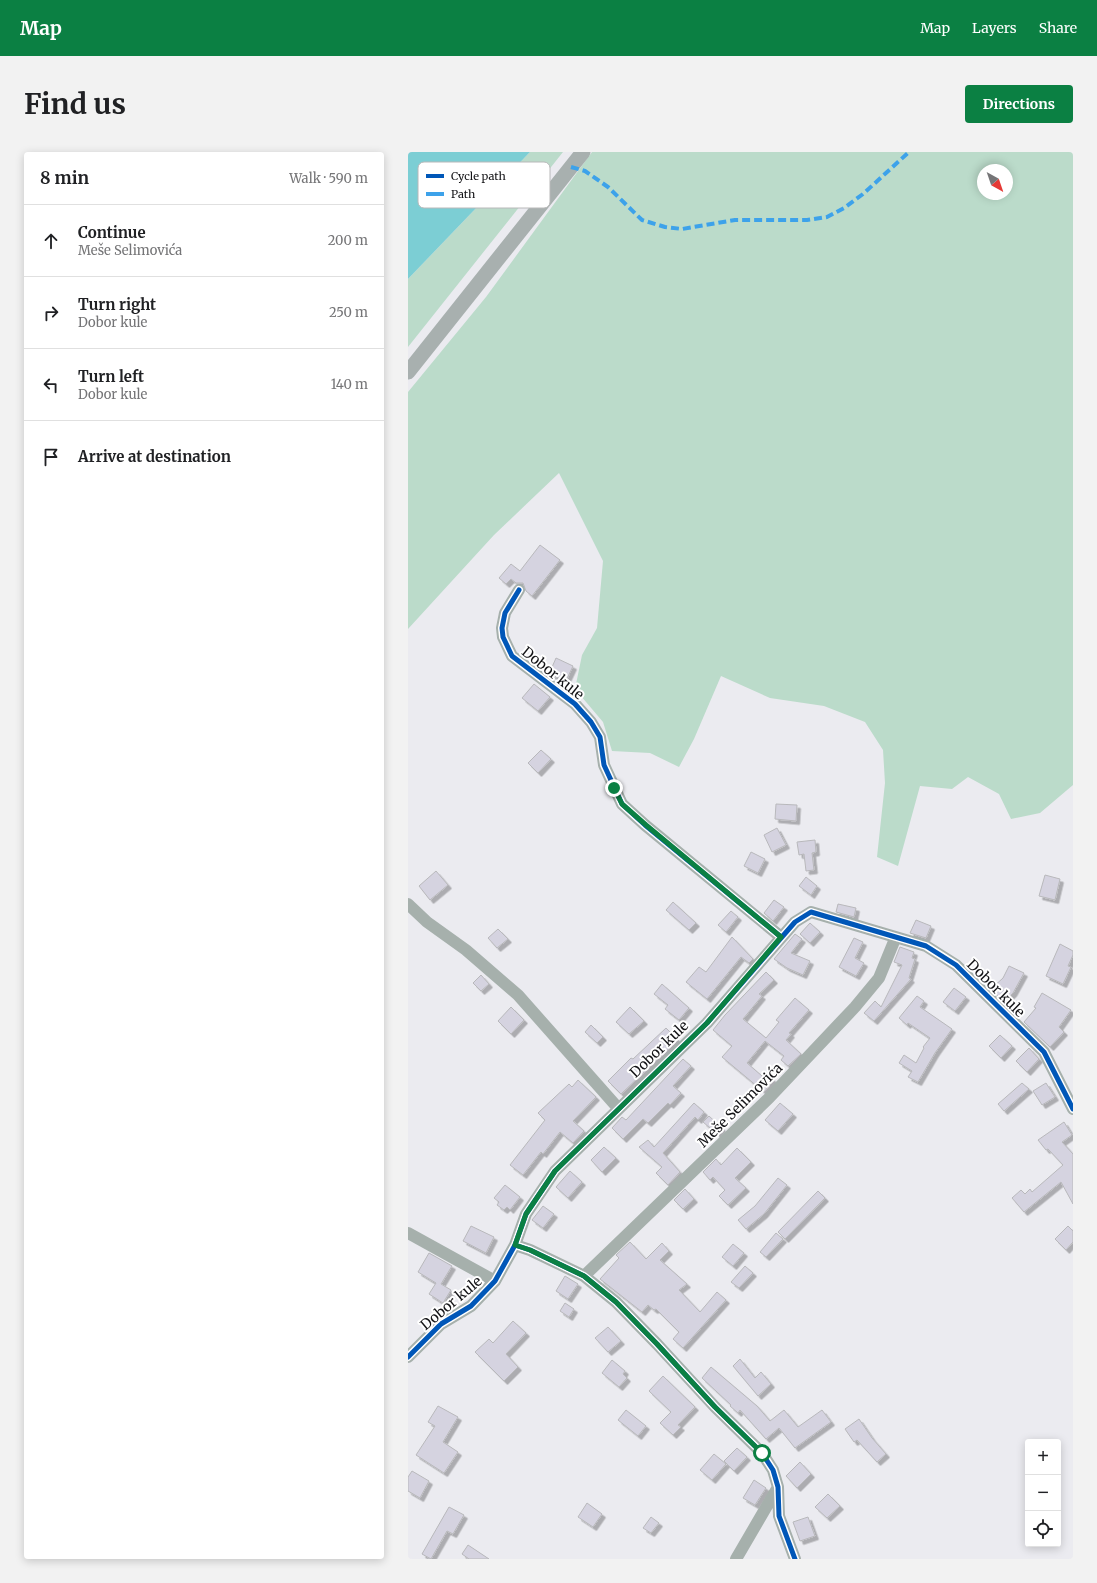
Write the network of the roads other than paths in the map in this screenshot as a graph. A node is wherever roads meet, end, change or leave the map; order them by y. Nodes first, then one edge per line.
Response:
1 (584, 152) edge
2 (550, 194) edge
3 (539, 208) edge
4 (408, 372) edge
5 (519, 590) dead end
6 (408, 904) edge
7 (781, 937) junction
8 (895, 939) junction
9 (618, 1108) junction
10 (1073, 1109) edge
11 (408, 1232) edge
12 (515, 1245) junction
13 (584, 1276) junction
14 (495, 1281) junction
15 (408, 1357) edge
16 (778, 1487) junction
17 (736, 1559) edge
18 (795, 1559) edge

1 - 2 main road
3 - 4 main road
5 - 7 street, Dobor kule
6 - 9 street
7 - 8 street, Dobor kule
7 - 9 street, Dobor kule
8 - 10 street, Dobor kule
8 - 13 street, Meše Selimovića
9 - 12 street, Dobor kule
11 - 14 street
12 - 13 street
12 - 14 street, Dobor kule
13 - 16 street
14 - 15 street, Dobor kule
16 - 17 street
16 - 18 street

